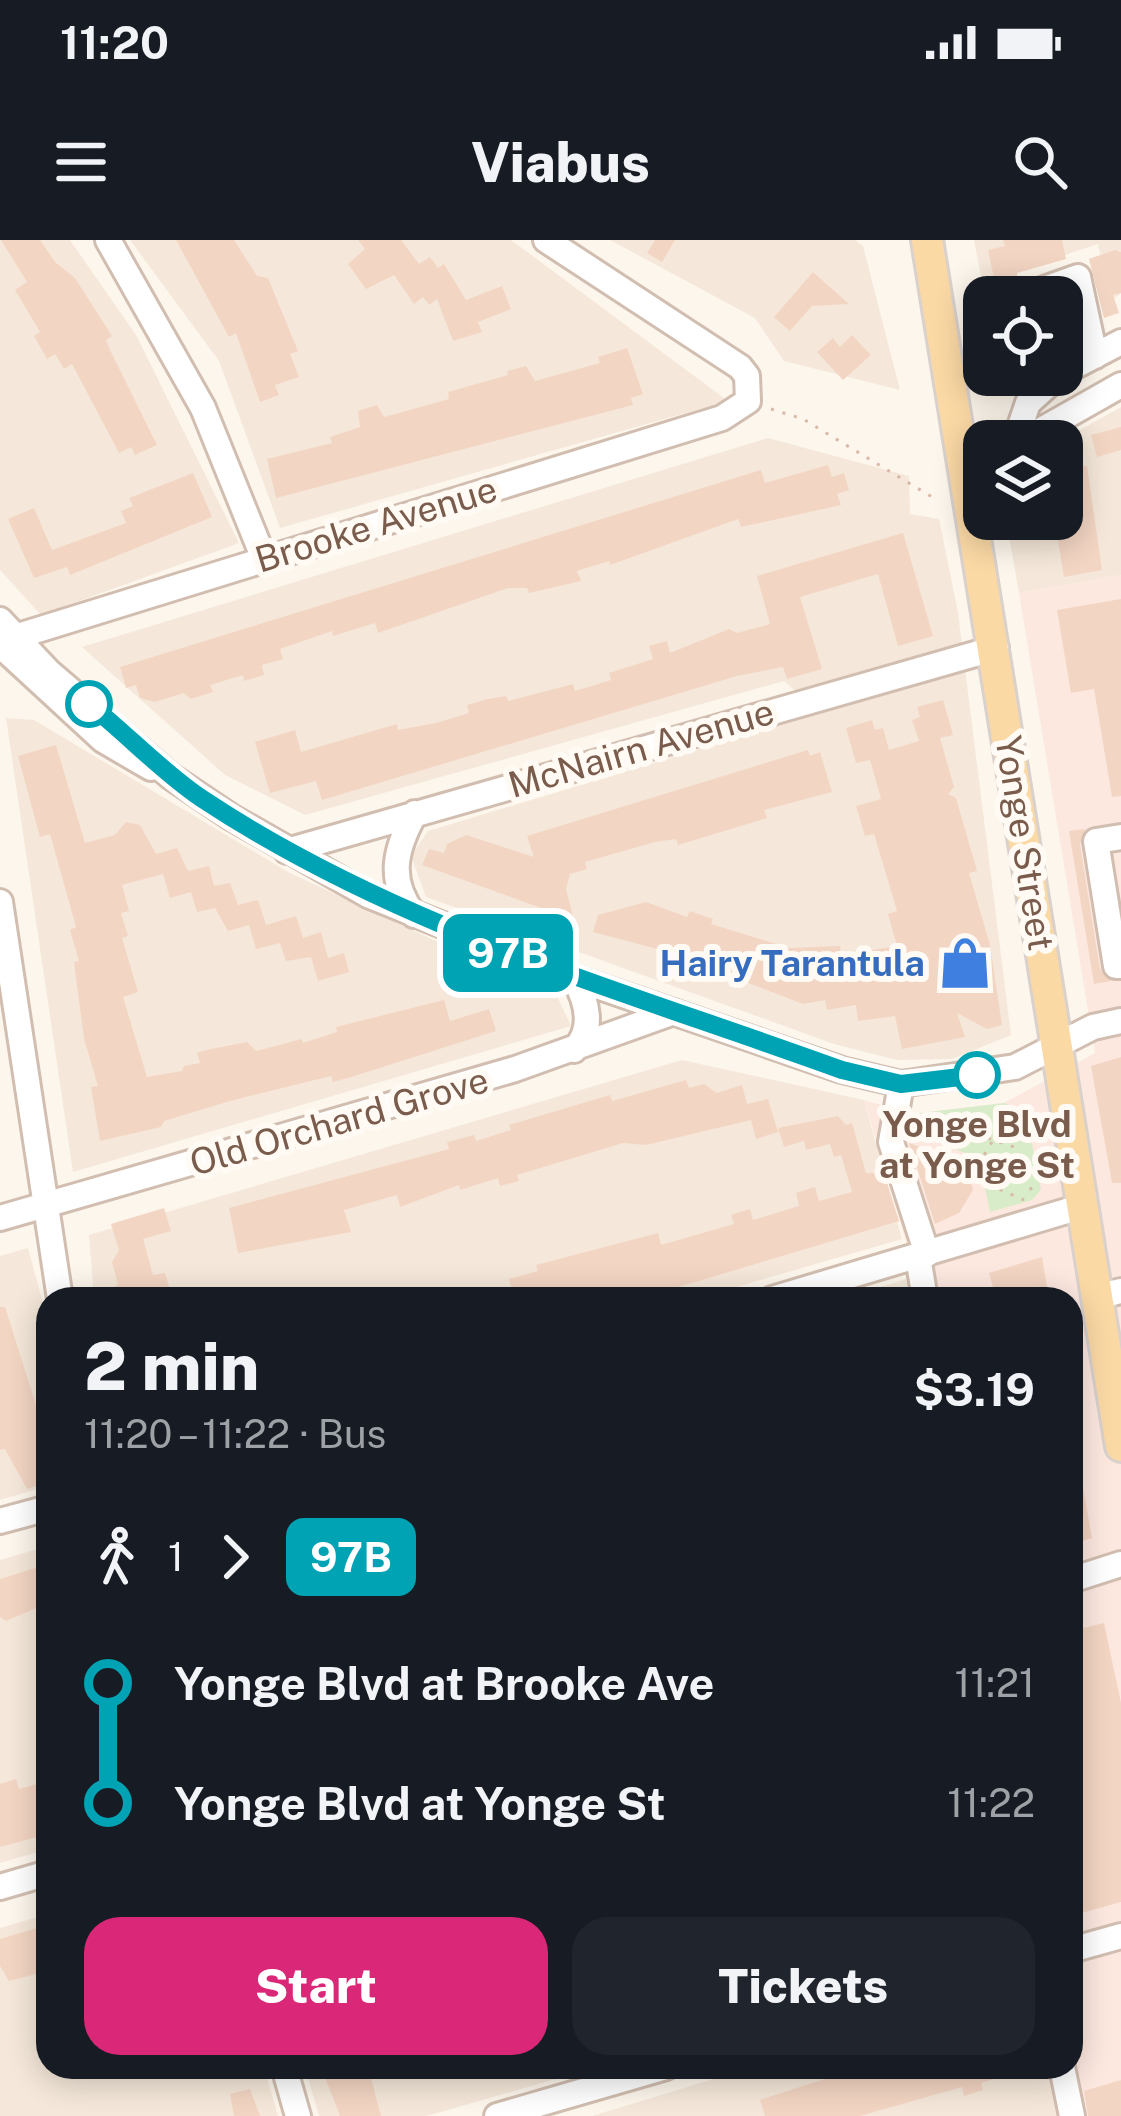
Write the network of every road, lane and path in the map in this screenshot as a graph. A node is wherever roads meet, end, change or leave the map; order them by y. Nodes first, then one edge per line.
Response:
1 (108, 240) edge
2 (546, 240) edge
3 (927, 240) edge
4 (1083, 300) edge
5 (1121, 341) edge
6 (1095, 356) junction
7 (1083, 362) edge
8 (1121, 385) edge
9 (748, 401) junction
10 (1057, 420) edge
11 (962, 483) edge
12 (264, 559) junction
13 (3, 639) edge
14 (996, 648) junction
15 (0, 662) edge
16 (415, 813) junction
17 (1121, 837) edge
18 (287, 851) junction
19 (0, 902) edge
20 (416, 917) junction
21 (1121, 966) edge
22 (574, 978) junction
23 (674, 1012) junction
24 (1121, 1021) edge
25 (1056, 1049) junction
26 (574, 1050) junction
27 (904, 1097) junction
28 (1018, 1108) dead end
29 (992, 1142) junction
30 (1003, 1142) junction
31 (44, 1205) junction
32 (1080, 1207) junction
33 (0, 1218) edge
34 (922, 1256) junction
35 (58, 1287) edge
36 (814, 1287) edge
37 (924, 1287) edge
38 (1108, 1294) edge
39 (1121, 1446) edge
40 (36, 1512) edge
41 (0, 1522) edge
42 (1121, 1564) edge
43 (1083, 1576) edge
44 (36, 1876) edge
45 (0, 1887) edge
46 (1121, 1936) edge
47 (1083, 1947) edge
48 (287, 2079) edge
49 (625, 2079) edge
50 (1064, 2079) edge
51 (298, 2116) edge
52 (497, 2116) edge
53 (1072, 2116) edge

1 - 12 street
2 - 9 street
3 - 11 main road, Yonge Street
4 - 6 street
5 - 6 street
6 - 7 street
8 - 10 street
9 - 11 path
9 - 12 street, Brooke Avenue
11 - 14 main road, Yonge Street
12 - 13 street, Brooke Avenue
13 - 15 street
13 - 18 street
14 - 16 street, McNairn Avenue
14 - 25 main road, Yonge Street
16 - 18 street, McNairn Avenue
16 - 20 street
17 - 21 street
18 - 20 street
19 - 31 street
20 - 22 street
22 - 23 street
22 - 26 street
23 - 26 street, Old Orchard Grove
23 - 27 street
24 - 25 street
25 - 27 street
25 - 32 main road, Yonge Street
26 - 31 street, Old Orchard Grove
27 - 29 path
27 - 34 street
28 - 30 path
29 - 30 path
29 - 30 path
31 - 33 street, Old Orchard Grove
31 - 35 street
32 - 34 street
32 - 38 main road, Yonge Street
34 - 36 street
34 - 37 street
38 - 39 main road, Yonge Street
40 - 41 street
42 - 43 street
44 - 45 street
46 - 47 street
48 - 51 street
49 - 52 street
50 - 53 street

